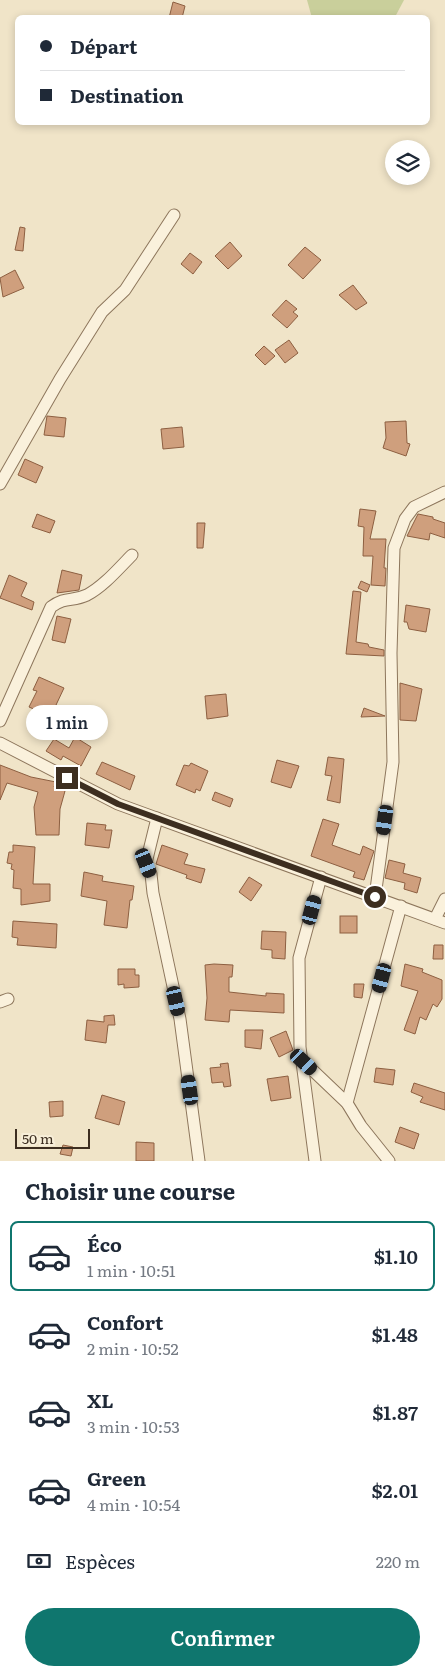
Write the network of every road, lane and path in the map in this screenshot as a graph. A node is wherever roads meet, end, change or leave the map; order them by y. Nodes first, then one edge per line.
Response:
1 (174, 215) dead end
2 (0, 484) edge
3 (445, 492) edge
4 (132, 555) dead end
5 (0, 721) edge
6 (0, 743) edge
7 (157, 818) junction
8 (321, 877) junction
9 (375, 897) junction
10 (445, 899) edge
11 (401, 906) junction
12 (440, 921) edge
13 (304, 1062) junction
14 (347, 1103) junction
15 (199, 1161) edge
16 (315, 1161) edge
17 (389, 1161) edge

1 - 2 street
3 - 9 street
4 - 5 street
6 - 7 street
7 - 8 street
7 - 15 street
8 - 9 street
8 - 13 street
9 - 11 street
10 - 12 street
11 - 12 street
11 - 14 street
13 - 14 street
13 - 16 street
14 - 17 street

